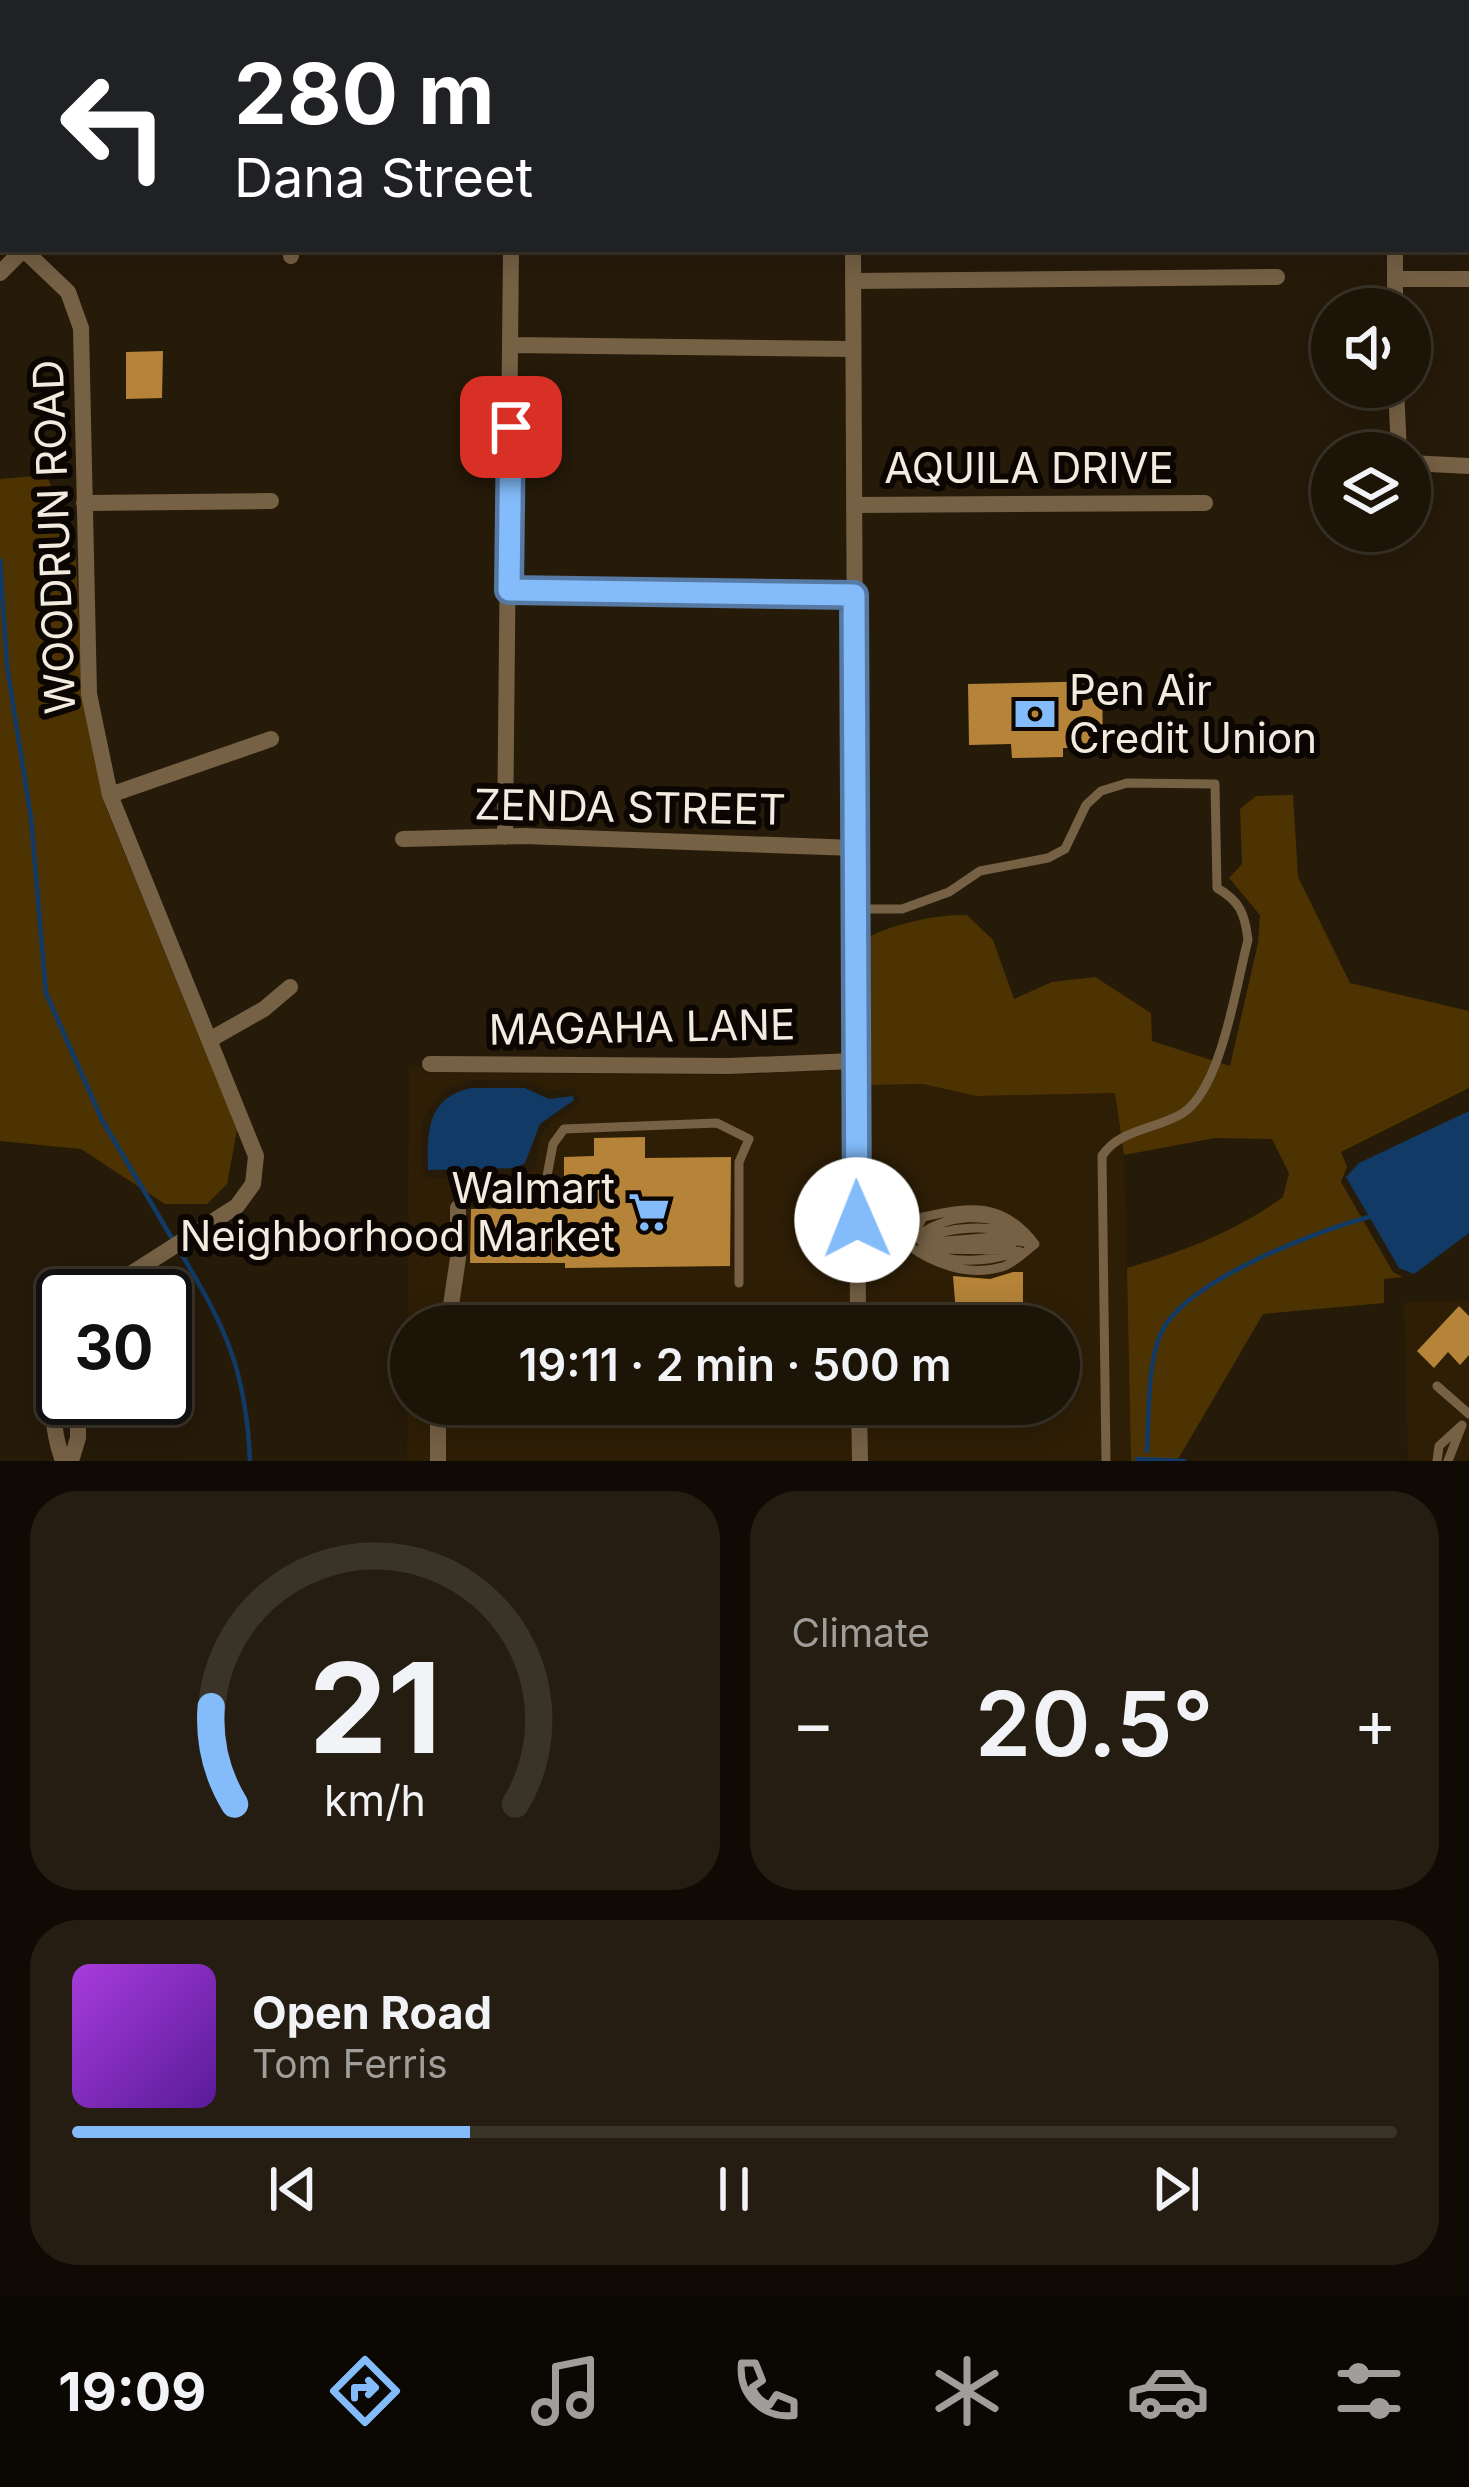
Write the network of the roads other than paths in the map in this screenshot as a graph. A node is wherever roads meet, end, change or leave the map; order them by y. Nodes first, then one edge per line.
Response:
1 (27, 252) edge
2 (512, 252) edge
3 (853, 252) edge
4 (1395, 252) edge
5 (1277, 278) dead end
6 (1395, 279) junction
7 (1469, 279) edge
8 (853, 281) junction
9 (1395, 288) edge
10 (512, 345) junction
11 (852, 349) junction
12 (1431, 464) edge
13 (1469, 466) edge
14 (271, 501) dead end
15 (84, 503) junction
16 (1204, 503) dead end
17 (854, 505) junction
18 (509, 590) junction
19 (854, 595) junction
20 (271, 739) dead end
21 (110, 795) junction
22 (505, 837) junction
23 (403, 839) dead end
24 (855, 848) junction
25 (855, 909) junction
26 (290, 987) dead end
27 (211, 1039) junction
28 (855, 1061) junction
29 (430, 1064) dead end
30 (458, 1208) joint
31 (1035, 1244) junction
32 (908, 1245) junction
33 (138, 1269) edge
34 (739, 1283) dead end
35 (451, 1305) edge
36 (859, 1305) edge
37 (1436, 1386) dead end
38 (1467, 1419) edge
39 (55, 1425) edge
40 (78, 1425) edge
41 (438, 1425) edge
42 (860, 1425) edge
43 (67, 1461) edge
44 (438, 1461) edge
45 (860, 1461) edge
46 (1106, 1461) edge
47 (1437, 1461) edge
48 (1448, 1461) edge

1 - 15 street, WOODRUN ROAD
2 - 10 street
3 - 8 street
4 - 6 street
5 - 8 street
6 - 7 street
6 - 9 street
8 - 11 street
10 - 11 street
10 - 18 street
11 - 17 street
12 - 13 street
14 - 15 street
15 - 21 street, WOODRUN ROAD
16 - 17 street, AQUILA DRIVE
17 - 19 street
18 - 19 street
18 - 22 street
19 - 24 street
20 - 21 street
21 - 27 street, WOODRUN ROAD
22 - 23 street, ZENDA STREET
22 - 24 street, ZENDA STREET
24 - 25 street
25 - 28 street
25 - 46 lane
26 - 27 street
27 - 33 street, WOODRUN ROAD
28 - 29 street, MAGAHA LANE
28 - 36 street
30 - 34 lane
30 - 35 street
31 - 32 lane
31 - 32 lane
31 - 32 lane
37 - 38 lane
38 - 47 lane
38 - 48 lane
39 - 43 street
40 - 43 street
41 - 44 street
42 - 45 street

